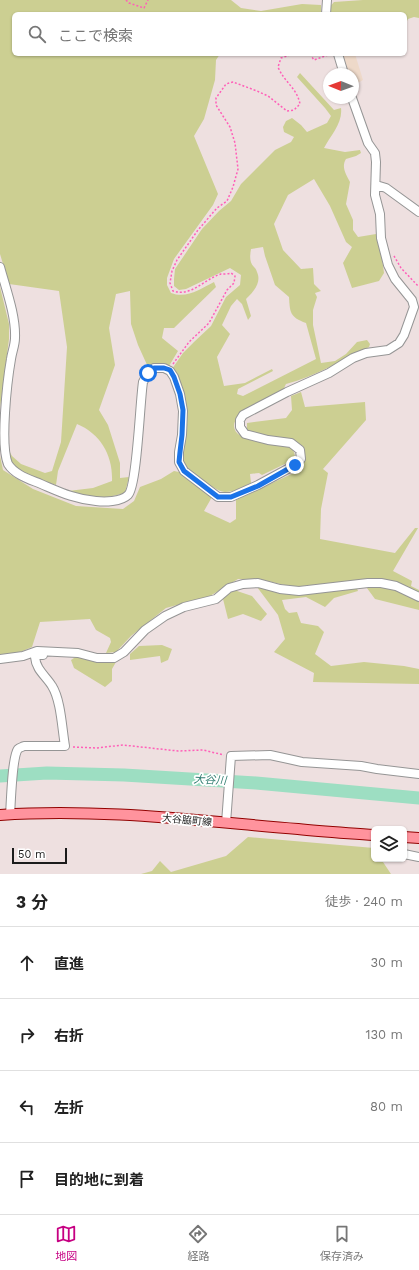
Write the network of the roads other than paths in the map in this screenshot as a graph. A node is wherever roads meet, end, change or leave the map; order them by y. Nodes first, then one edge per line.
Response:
1 (327, 0) edge
2 (326, 12) edge
3 (339, 56) edge
4 (342, 68) edge
5 (354, 104) edge
6 (376, 185) junction
7 (419, 212) edge
8 (0, 267) edge
9 (419, 597) edge
10 (54, 652) junction
11 (0, 659) edge
12 (419, 774) edge
13 (5, 815) edge
14 (226, 823) junction
15 (371, 835) edge
16 (407, 837) edge
17 (419, 838) edge
18 (407, 855) edge
19 (419, 857) edge

1 - 2 street
3 - 4 street
5 - 6 street
6 - 7 street
6 - 8 street
9 - 10 street
10 - 11 street
10 - 13 street
12 - 14 street
13 - 14 main road, 大谷脇町線
14 - 15 main road, 大谷脇町線
16 - 17 main road
18 - 19 street

